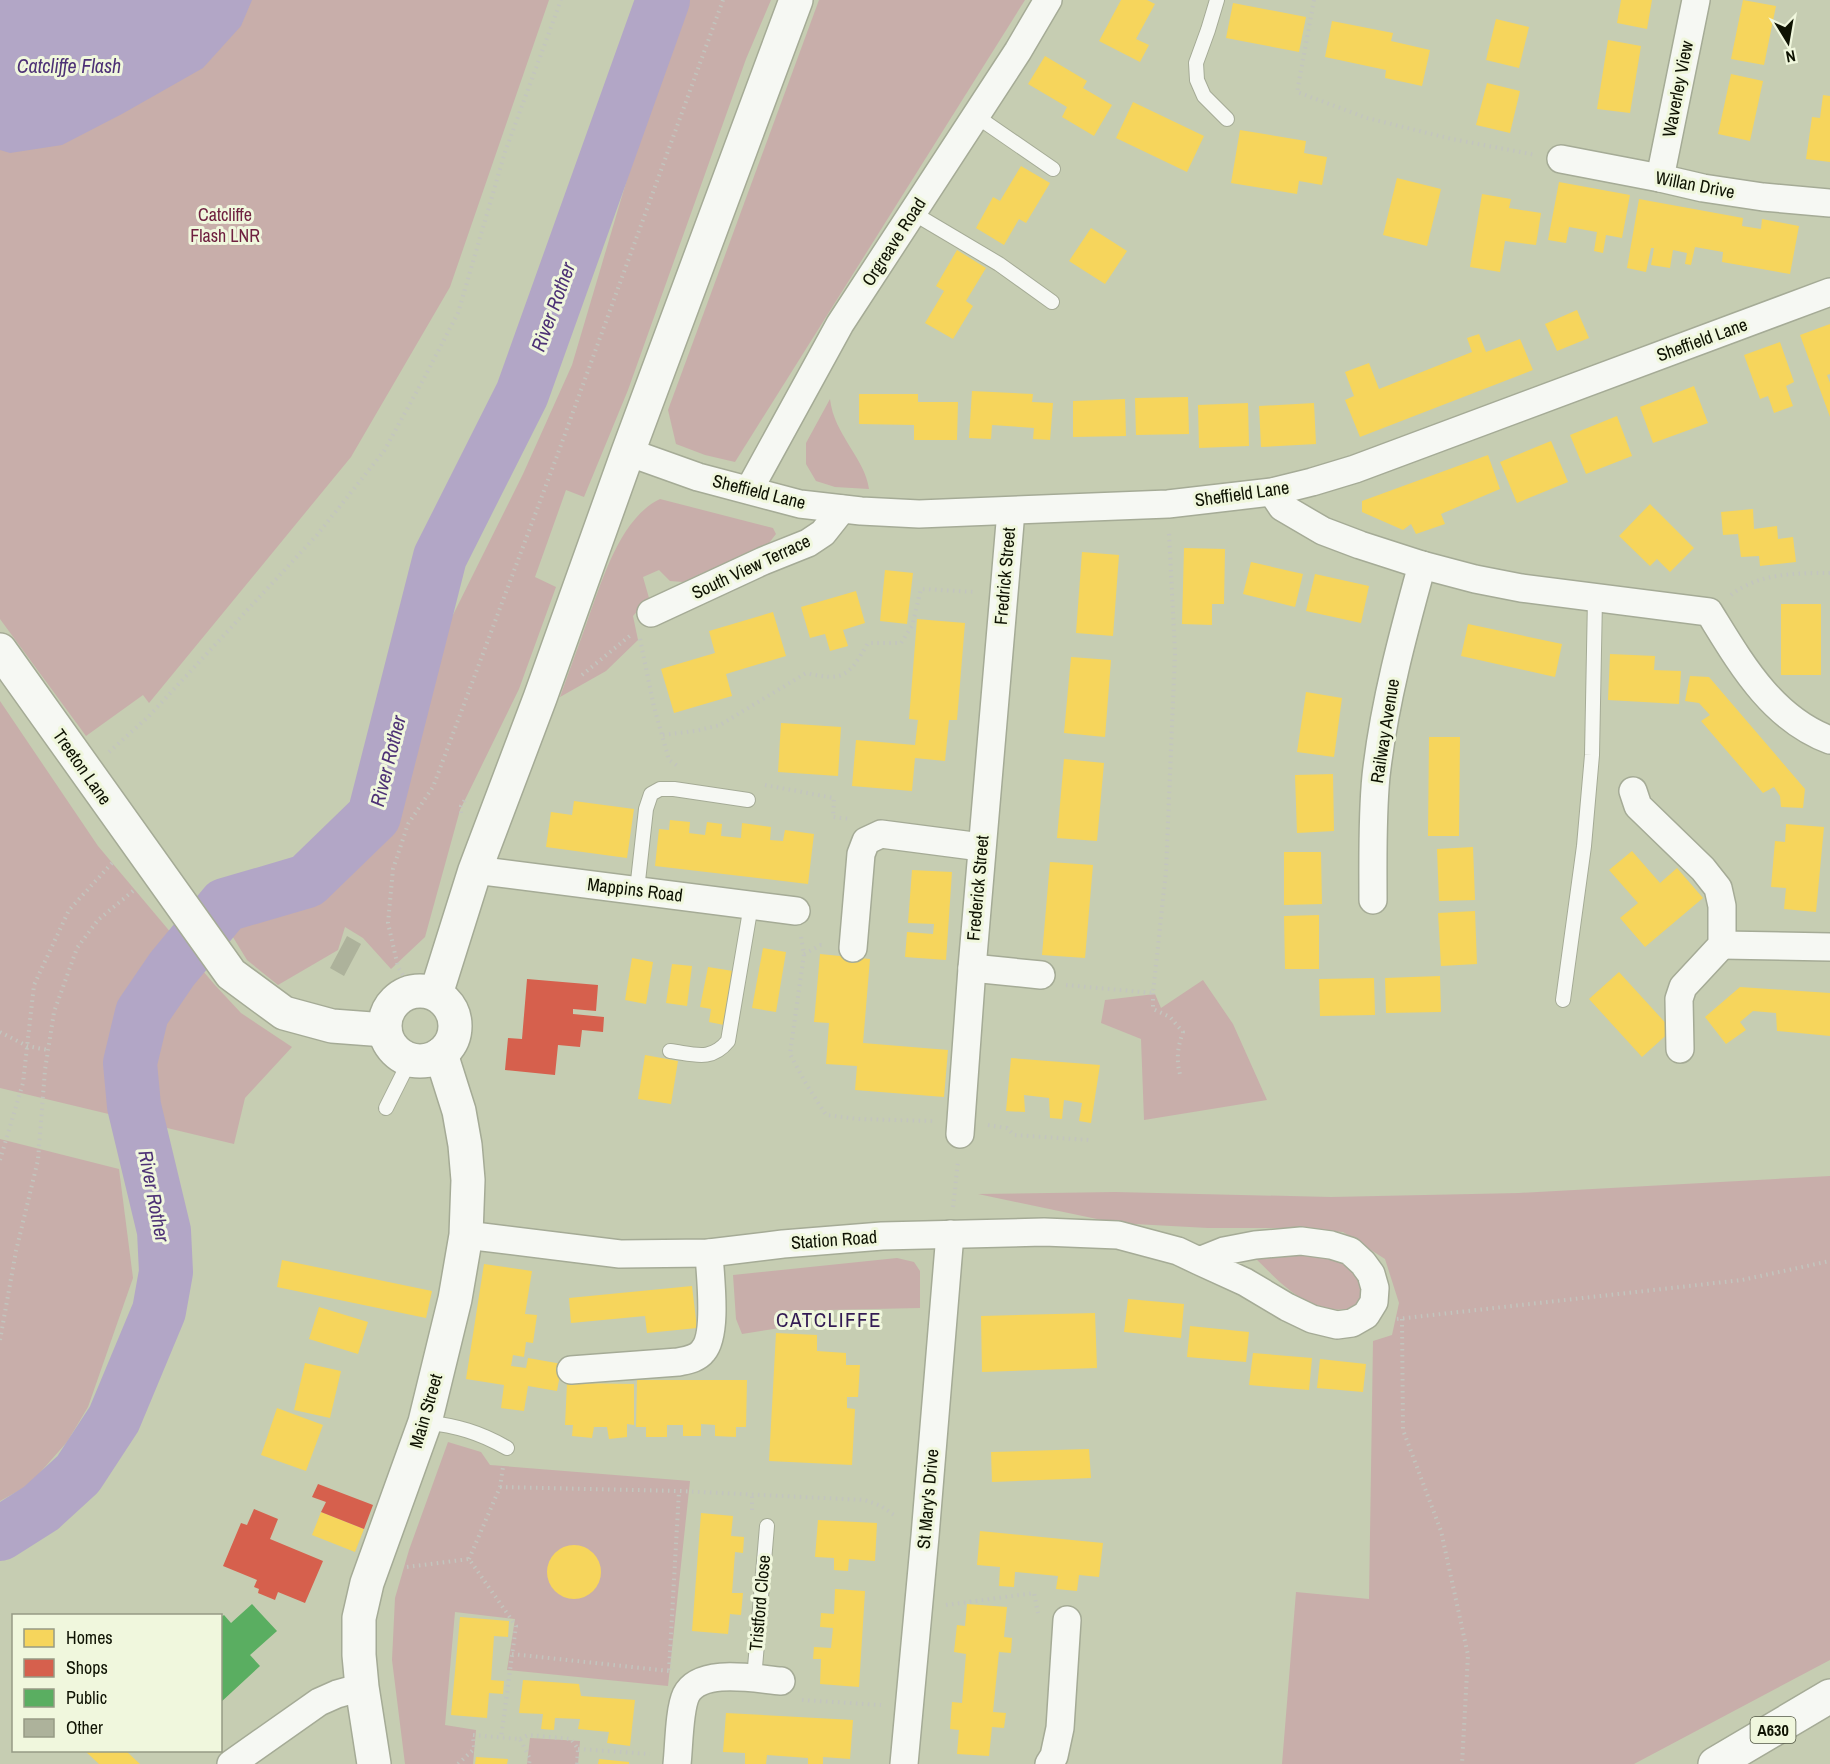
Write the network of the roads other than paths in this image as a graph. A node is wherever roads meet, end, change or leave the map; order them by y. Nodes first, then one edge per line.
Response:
1 (796, 0) edge
2 (1048, 0) edge
3 (1217, 0) edge
4 (1696, 0) edge
5 (976, 116) junction
6 (1227, 119) dead end
7 (1561, 159) road end
8 (1053, 169) dead end
9 (1660, 178) junction
10 (1830, 203) edge
11 (913, 213) junction
12 (1830, 292) edge
13 (1052, 302) dead end
14 (628, 452) junction
15 (749, 490) junction
16 (1272, 492) junction
17 (842, 509) junction
18 (1011, 511) junction
19 (1422, 565) junction
20 (1595, 598) junction
21 (644, 620) road end
22 (999, 641) joint
23 (0, 650) edge
24 (1830, 740) edge
25 (1633, 791) dead end
26 (748, 800) dead end
27 (981, 847) junction
28 (475, 870) junction
29 (637, 890) junction
30 (1373, 900) dead end
31 (750, 905) junction
32 (796, 910) dead end
33 (1722, 945) junction
34 (1830, 946) edge
35 (853, 948) dead end
36 (972, 968) junction
37 (1041, 975) road end
38 (424, 993) junction
39 (1563, 1000) dead end
40 (385, 1030) junction
41 (1680, 1049) dead end
42 (670, 1051) dead end
43 (425, 1057) junction
44 (386, 1108) dead end
45 (961, 1129) road end
46 (950, 1234) junction
47 (466, 1235) junction
48 (708, 1253) junction
49 (1198, 1261) junction
50 (571, 1370) dead end
51 (425, 1422) junction
52 (507, 1448) road end
53 (767, 1526) dead end
54 (1067, 1620) road end
55 (754, 1679) junction
56 (362, 1687) junction
57 (789, 1690) road end
58 (1830, 1696) edge
59 (677, 1760) edge
60 (231, 1764) edge
61 (374, 1764) edge
62 (903, 1764) edge
63 (1049, 1764) edge
64 (1715, 1764) edge

1 - 14 main road
2 - 5 street, Orgreave Road
3 - 6 lane
4 - 9 street, Waverley View
5 - 8 lane
5 - 11 street, Orgreave Road
7 - 9 street, Willan Drive
9 - 10 street, Willan Drive
11 - 13 lane
11 - 15 street, Orgreave Road
12 - 16 street, Sheffield Lane
14 - 15 street, Sheffield Lane
14 - 28 main road
15 - 17 street, Sheffield Lane
16 - 18 street, Sheffield Lane
16 - 19 street
17 - 18 street, Sheffield Lane
17 - 21 street, South View Terrace
18 - 22 street, Fredrick Street
19 - 20 street
19 - 30 street, Railway Avenue
20 - 24 street
20 - 39 lane
22 - 27 street, Frederick Street
23 - 40 main road, Treeton Lane
25 - 33 street
26 - 29 lane
27 - 35 street
27 - 36 street, Frederick Street
28 - 29 street, Mappins Road
28 - 38 main road
29 - 31 street, Mappins Road
31 - 32 street, Mappins Road
31 - 42 lane
33 - 34 street
33 - 41 street
36 - 37 street
36 - 45 street, Frederick Street
38 - 40 main road
38 - 43 main road
40 - 43 main road
43 - 44 lane
43 - 47 main road, Main Street
46 - 48 street, Station Road
46 - 49 street, Station Road
46 - 62 street, St Mary's Drive
47 - 48 street, Station Road
47 - 51 main road, Main Street
48 - 50 street
49 - 49 street, Station Road
51 - 52 lane
51 - 56 main road, Main Street
53 - 55 lane, Tristford Close
54 - 63 street
55 - 57 street
55 - 59 street
56 - 60 street
56 - 61 main road, Main Street
58 - 64 main road, A630

